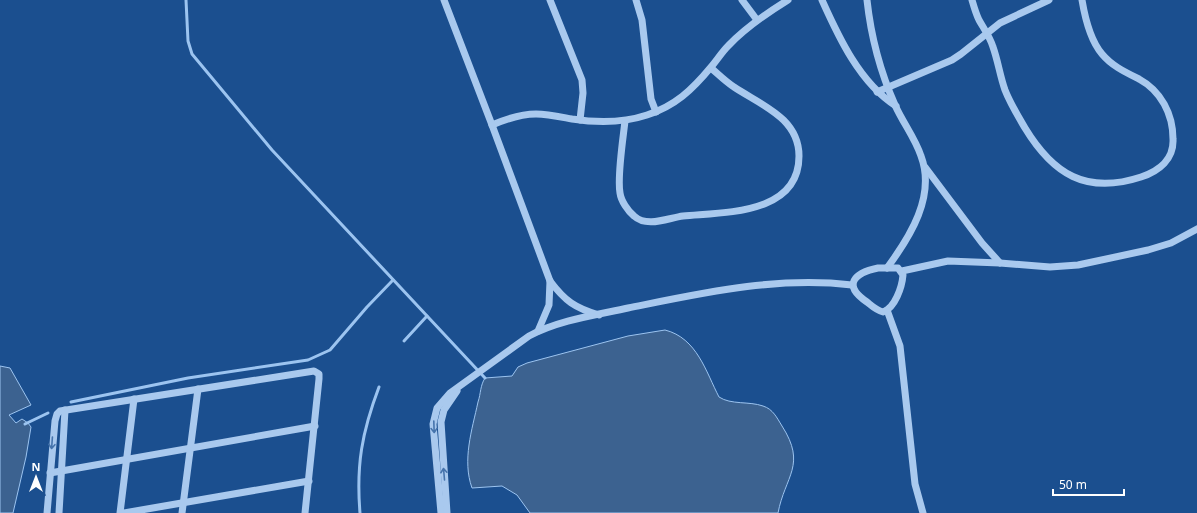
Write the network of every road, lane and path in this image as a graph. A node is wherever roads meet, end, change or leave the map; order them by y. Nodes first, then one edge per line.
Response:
1 (444, 0) edge
2 (550, 0) edge
3 (636, 0) edge
4 (742, 0) edge
5 (788, 0) edge
6 (822, 0) edge
7 (867, 0) edge
8 (972, 0) edge
9 (1049, 0) edge
10 (1082, 0) edge
11 (757, 20) junction
12 (987, 33) junction
13 (711, 68) junction
14 (888, 87) junction
15 (877, 92) junction
16 (896, 106) junction
17 (656, 112) junction
18 (580, 120) junction
19 (625, 121) junction
20 (492, 124) junction
21 (924, 165) junction
22 (1197, 229) edge
23 (1000, 263) junction
24 (887, 268) junction
25 (902, 271) junction
26 (550, 281) junction
27 (852, 285) junction
28 (887, 310) junction
29 (599, 315) junction
30 (538, 331) junction
31 (461, 386) junction
32 (198, 389) junction
33 (134, 399) junction
34 (65, 410) junction
35 (315, 426) junction
36 (191, 448) junction
37 (127, 460) junction
38 (61, 471) junction
39 (50, 473) junction
40 (309, 481) junction
41 (183, 503) junction
42 (47, 513) edge
43 (59, 513) edge
44 (120, 513) edge
45 (124, 513) edge
46 (182, 513) edge
47 (305, 513) edge
48 (440, 513) edge
49 (447, 513) edge
50 (923, 513) edge

1 - 20 street
2 - 18 street
3 - 17 street
4 - 11 street
5 - 11 street
6 - 15 street
7 - 14 street
8 - 12 street
9 - 12 street
10 - 12 street
11 - 13 street
12 - 14 street
13 - 17 street
13 - 19 street
14 - 15 street
14 - 16 street
15 - 16 street
16 - 21 street
17 - 19 street
18 - 19 street
18 - 20 street
20 - 26 street
21 - 23 street
21 - 24 street
22 - 23 street
23 - 25 street
24 - 25 street
24 - 27 street
25 - 28 street
26 - 29 street
26 - 30 street
27 - 28 street
27 - 29 street
28 - 50 street
29 - 30 street
30 - 31 street
31 -> 48 street
49 -> 31 street
32 - 33 street
32 - 35 street
32 - 36 street
33 - 34 street
33 - 37 street
34 - 38 street
34 -> 39 street
35 - 36 street
35 - 40 street
36 - 37 street
36 - 41 street
37 - 38 street
37 - 44 street
38 - 39 street
38 - 43 street
39 - 42 street
40 - 41 street
40 - 47 street
41 - 45 street
41 - 46 street

